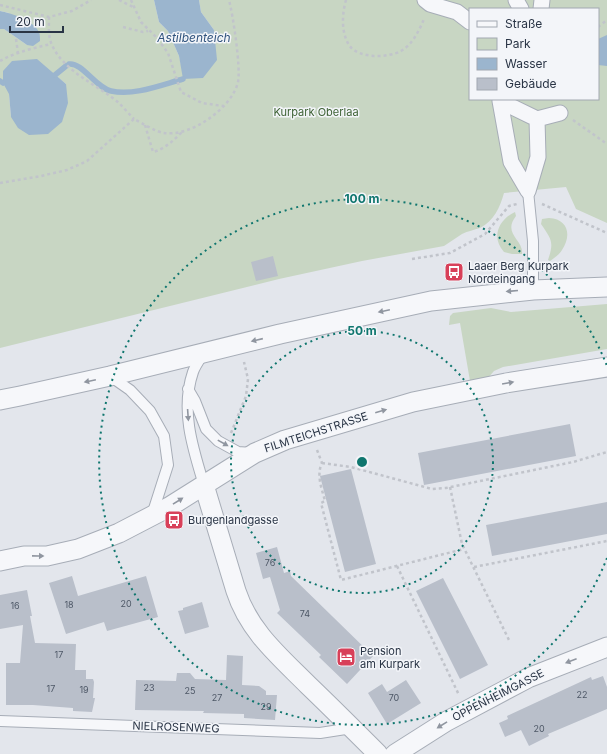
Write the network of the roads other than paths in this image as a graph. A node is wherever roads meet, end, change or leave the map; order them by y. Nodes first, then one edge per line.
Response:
1 (427, 2) edge
2 (469, 21) edge
3 (500, 100) edge
4 (560, 113) road end
5 (537, 120) junction
6 (529, 196) junction
7 (607, 286) edge
8 (533, 290) junction
9 (205, 352) junction
10 (607, 367) edge
11 (110, 376) junction
12 (188, 389) junction
13 (0, 400) edge
14 (255, 453) junction
15 (204, 485) junction
16 (152, 516) junction
17 (0, 561) edge
18 (607, 647) edge
19 (0, 721) edge
20 (352, 728) junction
21 (378, 754) edge
22 (395, 754) edge

1 - 2 street
3 - 5 street
3 - 6 street
4 - 5 street
5 - 6 street
6 - 8 lane
7 - 8 street
8 -> 9 street
9 - 11 street
9 - 12 lane
14 -> 10 street, FILMTEICHSTRASSE
11 -> 13 street
11 - 16 lane
12 -> 14 lane
12 -> 15 lane
14 - 15 street, FILMTEICHSTRASSE
16 -> 15 street, FILMTEICHSTRASSE
15 - 20 street
17 -> 16 street, FILMTEICHSTRASSE
18 -> 22 street, OPPENHEIMGASSE
19 - 20 lane, NIELROSENWEG
20 - 21 street

